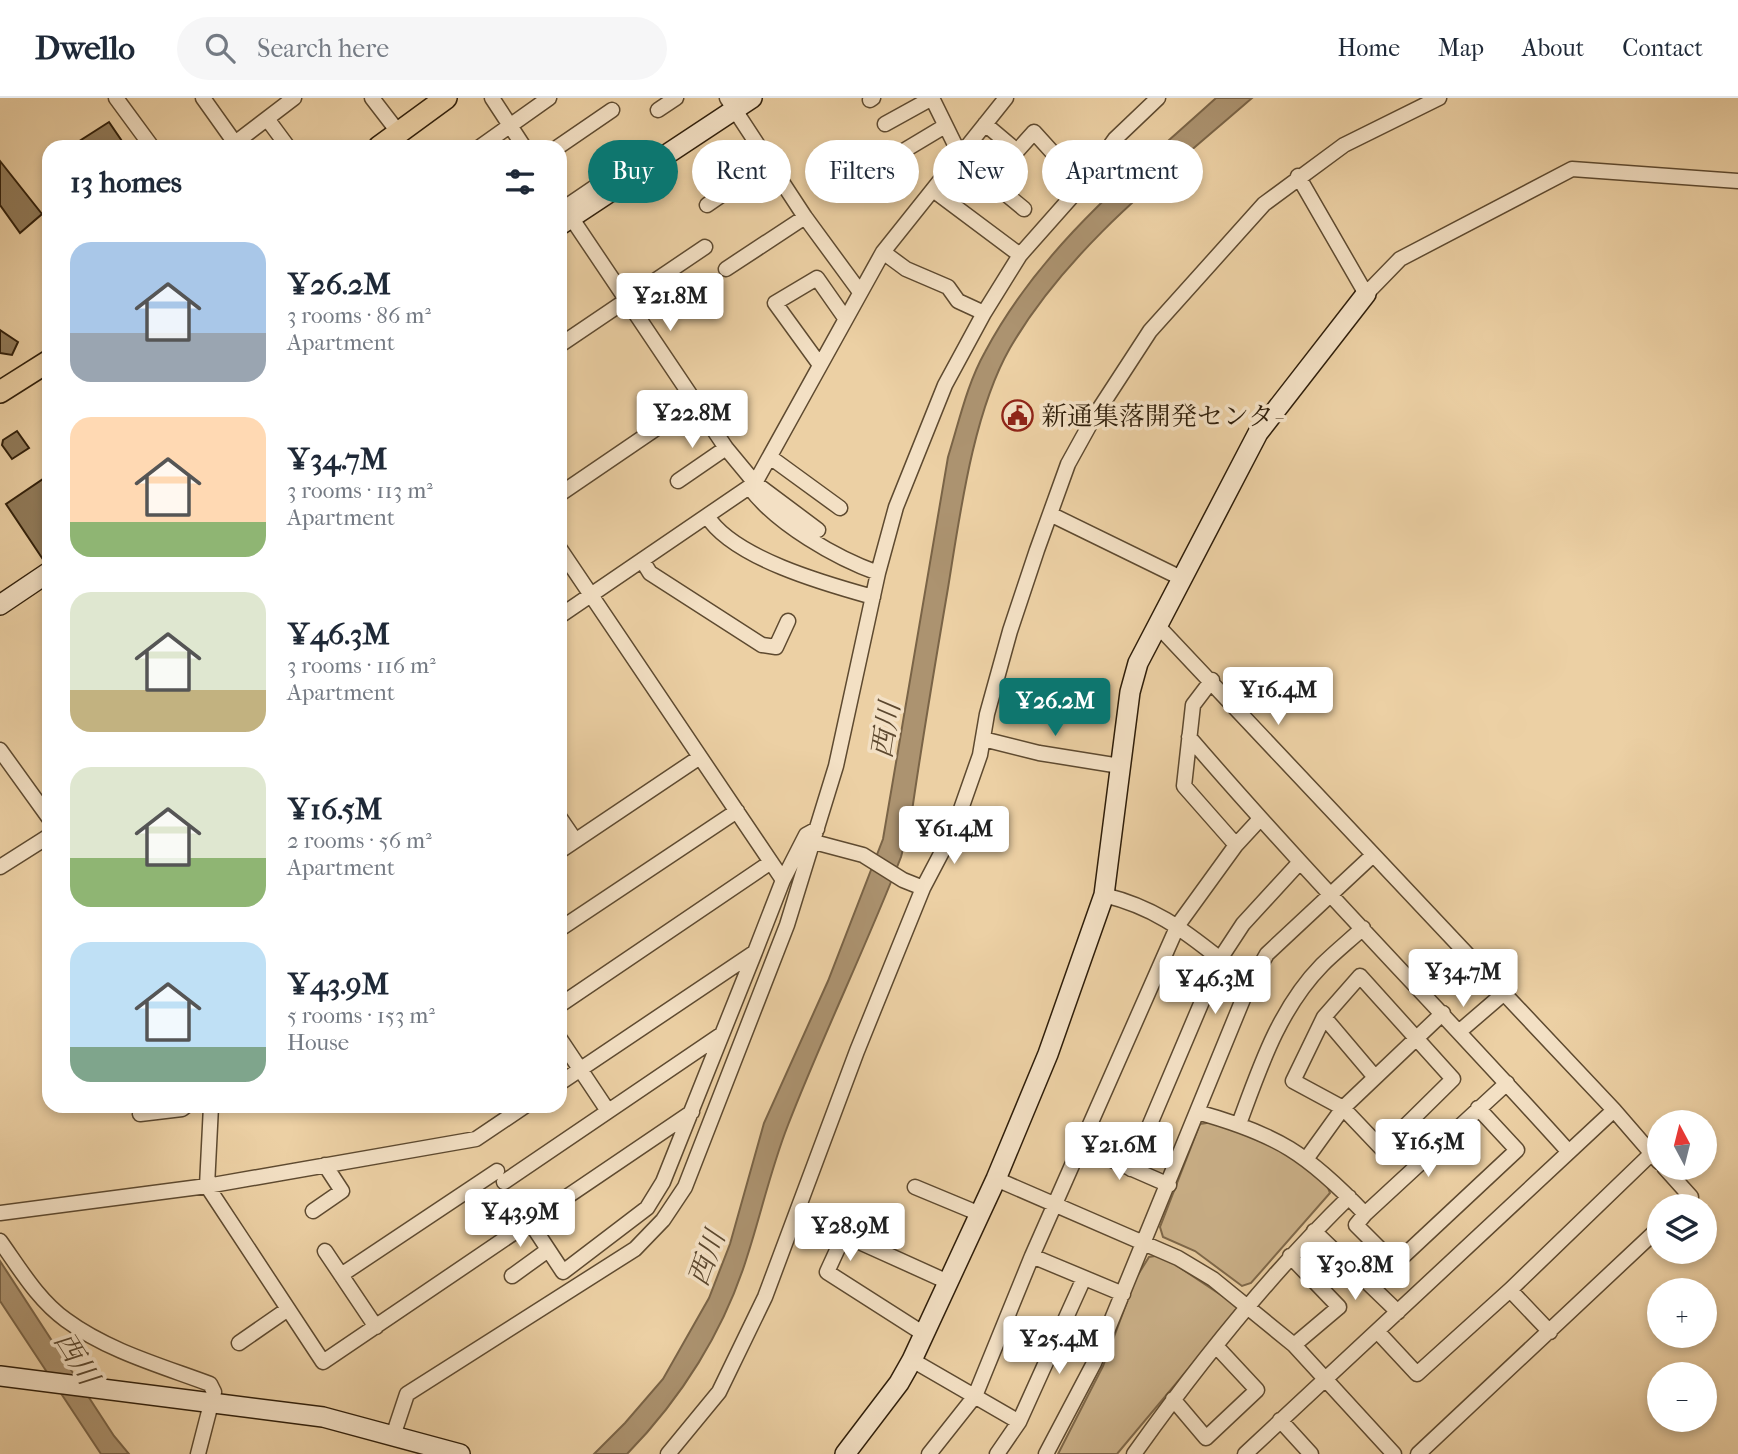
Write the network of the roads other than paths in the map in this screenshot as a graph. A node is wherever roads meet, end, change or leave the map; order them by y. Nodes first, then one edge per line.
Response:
1 (116, 98) edge
2 (203, 98) edge
3 (294, 98) edge
4 (372, 98) edge
5 (446, 98) edge
6 (492, 98) edge
7 (549, 98) edge
8 (676, 98) edge
9 (752, 98) edge
10 (932, 98) edge
11 (1006, 98) edge
12 (1158, 98) edge
13 (1439, 98) edge
14 (731, 104) edge
15 (611, 110) dead end
16 (658, 110) dead end
17 (268, 120) junction
18 (885, 124) dead end
19 (985, 124) junction
20 (945, 125) junction
21 (511, 126) junction
22 (399, 133) junction
23 (147, 140) edge
24 (233, 140) edge
25 (239, 140) edge
26 (283, 140) edge
27 (389, 140) edge
28 (491, 140) edge
29 (520, 140) edge
30 (754, 140) edge
31 (952, 140) edge
32 (973, 140) edge
33 (1114, 140) edge
34 (567, 141) edge
35 (919, 141) edge
36 (1042, 141) edge
37 (1298, 176) junction
38 (1738, 181) edge
39 (933, 190) edge
40 (588, 195) edge
41 (791, 197) edge
42 (710, 203) edge
43 (950, 203) edge
44 (1017, 203) edge
45 (1067, 203) edge
46 (707, 205) dead end
47 (1024, 209) dead end
48 (567, 211) edge
49 (567, 211) edge
50 (567, 217) edge
51 (805, 217) junction
52 (705, 247) dead end
53 (883, 252) junction
54 (1020, 255) junction
55 (726, 269) dead end
56 (860, 292) junction
57 (1366, 294) junction
58 (627, 300) junction
59 (984, 313) junction
60 (845, 318) junction
61 (567, 340) edge
62 (42, 365) edge
63 (820, 365) junction
64 (6, 385) edge
65 (695, 402) junction
66 (726, 448) junction
67 (770, 457) junction
68 (678, 481) dead end
69 (752, 485) junction
70 (567, 489) edge
71 (841, 508) dead end
72 (1050, 514) junction
73 (707, 516) junction
74 (818, 530) dead end
75 (567, 559) edge
76 (642, 560) junction
77 (878, 573) junction
78 (42, 577) edge
79 (1181, 578) junction
80 (592, 594) junction
81 (873, 597) junction
82 (0, 605) edge
83 (567, 611) edge
84 (788, 621) dead end
85 (1157, 625) junction
86 (1212, 680) junction
87 (1189, 737) junction
88 (983, 739) junction
89 (0, 750) edge
90 (700, 757) junction
91 (1120, 766) junction
92 (42, 808) edge
93 (737, 811) junction
94 (1260, 819) junction
95 (567, 828) edge
96 (816, 835) junction
97 (42, 840) edge
98 (575, 840) junction
99 (1236, 845) junction
100 (567, 846) edge
101 (1373, 855) junction
102 (771, 862) junction
103 (1299, 863) junction
104 (0, 867) edge
105 (783, 880) junction
106 (923, 888) junction
107 (1104, 895) junction
108 (1329, 895) junction
109 (567, 924) edge
110 (1178, 925) junction
111 (1363, 928) junction
112 (755, 952) junction
113 (1220, 959) junction
114 (1503, 994) junction
115 (567, 999) edge
116 (1443, 1013) junction
117 (1324, 1017) junction
118 (1460, 1031) junction
119 (722, 1034) junction
120 (1418, 1039) junction
121 (567, 1050) edge
122 (580, 1069) junction
123 (1374, 1076) junction
124 (567, 1078) edge
125 (1507, 1083) junction
126 (1343, 1108) junction
127 (1478, 1108) junction
128 (1614, 1110) junction
129 (608, 1111) junction
130 (692, 1112) junction
131 (1197, 1112) junction
132 (148, 1113) edge
133 (211, 1113) edge
134 (515, 1113) edge
135 (140, 1114) dead end
136 (1239, 1124) junction
137 (1082, 1147) junction
138 (1647, 1149) edge
139 (1568, 1152) junction
140 (1307, 1158) junction
141 (325, 1165) junction
142 (1647, 1165) edge
143 (1131, 1168) junction
144 (996, 1179) junction
145 (1676, 1180) edge
146 (1169, 1185) junction
147 (207, 1186) junction
148 (915, 1187) dead end
149 (1688, 1194) edge
150 (1349, 1197) junction
151 (1056, 1204) junction
152 (313, 1211) dead end
153 (0, 1213) edge
154 (980, 1214) junction
155 (1365, 1214) junction
156 (530, 1222) junction
157 (1314, 1231) junction
158 (1647, 1239) edge
159 (0, 1241) edge
160 (1144, 1243) junction
161 (548, 1250) junction
162 (325, 1251) dead end
163 (1032, 1256) junction
164 (1290, 1256) junction
165 (341, 1275) junction
166 (512, 1276) dead end
167 (1084, 1278) junction
168 (948, 1282) junction
169 (1510, 1290) junction
170 (1123, 1294) junction
171 (1249, 1307) junction
172 (288, 1309) junction
173 (1398, 1312) junction
174 (376, 1327) junction
175 (1377, 1332) junction
176 (1550, 1332) junction
177 (924, 1334) junction
178 (239, 1343) dead end
179 (1294, 1345) junction
180 (1216, 1346) junction
181 (912, 1360) junction
182 (0, 1376) edge
183 (1327, 1379) junction
184 (975, 1396) junction
185 (1173, 1399) junction
186 (210, 1405) junction
187 (1280, 1420) junction
188 (1019, 1422) junction
189 (393, 1436) junction
190 (676, 1451) edge
191 (198, 1454) edge
192 (460, 1454) edge
193 (845, 1454) edge
194 (929, 1454) edge
195 (997, 1454) edge
196 (1046, 1454) edge
197 (1135, 1454) edge
198 (1245, 1454) edge
199 (1311, 1454) edge
200 (1394, 1454) edge
201 (1418, 1454) edge

1 - 23 street
2 - 24 street
3 - 17 street
4 - 22 street
5 - 22 main road
6 - 21 street
7 - 21 street
8 - 16 street
9 - 14 street
10 - 18 street
10 - 20 street
11 - 19 street
12 - 33 street
13 - 37 street
14 - 30 street
14 - 48 street
15 - 34 street
17 - 25 street
17 - 26 street
19 - 32 street
19 - 36 street
20 - 31 street
20 - 35 street
21 - 28 street
21 - 29 street
22 - 27 main road
37 - 57 street
37 - 72 street
38 - 57 street
39 - 53 street
40 - 49 street
41 - 51 street
42 - 46 street
43 - 54 street
44 - 47 street
45 - 54 street
50 - 58 street
51 - 55 street
51 - 56 street
52 - 58 street
53 - 56 street
53 - 59 street
54 - 59 street
56 - 60 street
57 - 79 street
58 - 61 street
58 - 65 street
59 - 77 street
60 - 63 street
60 - 63 street
62 - 64 main road
63 - 67 street
65 - 66 street
65 - 70 street
66 - 68 street
66 - 69 street
67 - 69 street
67 - 71 street
69 - 73 street
69 - 74 street
69 - 77 street
72 - 79 street
72 - 88 street
73 - 76 street
73 - 81 street
75 - 80 street
76 - 80 street
76 - 84 street
77 - 81 street
78 - 82 street
79 - 85 street
80 - 83 street
80 - 90 street
81 - 96 street
85 - 86 street
85 - 91 street
86 - 87 street
86 - 101 street
87 - 94 street
87 - 99 street
88 - 91 street
88 - 106 street
89 - 92 street
90 - 93 street
90 - 98 street
91 - 107 street
93 - 102 street
93 - 109 street
94 - 99 street
94 - 103 street
95 - 98 street
96 - 105 street
96 - 106 street
96 - 189 street
97 - 104 street
98 - 100 street
99 - 110 street
101 - 108 street
101 - 114 street
102 - 105 street
102 - 115 street
103 - 108 street
103 - 113 street
105 - 112 street
106 - 190 street
107 - 110 street
107 - 144 street
108 - 111 street
108 - 131 street
110 - 113 street
110 - 137 street
111 - 116 street
111 - 136 street
112 - 119 street
112 - 122 street
113 - 143 street
114 - 118 street
114 - 128 street
116 - 118 street
116 - 120 street
117 - 120 street
117 - 123 street
117 - 126 street
118 - 125 street
119 - 129 street
119 - 130 street
120 - 123 street
120 - 126 street
121 - 122 street
122 - 124 street
122 - 129 street
123 - 126 street
125 - 127 street
125 - 139 street
126 - 140 street
127 - 155 street
127 - 155 street
128 - 138 street
128 - 139 street
129 - 165 street
130 - 156 street
130 - 161 street
131 - 136 street
131 - 146 street
132 - 135 street
133 - 147 street
134 - 141 street
136 - 140 street
137 - 143 street
137 - 151 street
139 - 173 street
140 - 150 street
141 - 147 street
141 - 152 street
142 - 169 street
143 - 146 street
144 - 151 street
144 - 154 street
145 - 149 street
146 - 160 street
147 - 153 street
147 - 172 street
148 - 154 street
150 - 155 street
150 - 157 street
151 - 160 street
151 - 163 street
154 - 168 street
156 - 161 street
156 - 174 street
157 - 164 street
157 - 173 street
158 - 176 street
159 - 186 street
160 - 170 street
160 - 171 street
161 - 166 street
162 - 165 street
163 - 167 street
163 - 184 street
164 - 171 street
164 - 179 street
165 - 174 street
167 - 170 street
167 - 188 street
168 - 177 street
168 - 177 street
169 - 175 street
169 - 176 street
170 - 196 street
171 - 179 street
171 - 180 street
172 - 174 street
172 - 178 street
173 - 175 street
175 - 183 street
176 - 201 street
177 - 181 street
179 - 183 street
180 - 185 street
180 - 185 street
181 - 184 street
181 - 193 street
182 - 186 street
183 - 187 street
183 - 200 street
184 - 188 street
184 - 194 street
185 - 197 street
186 - 189 street
186 - 191 street
187 - 198 street
187 - 199 street
188 - 195 street
189 - 192 street

